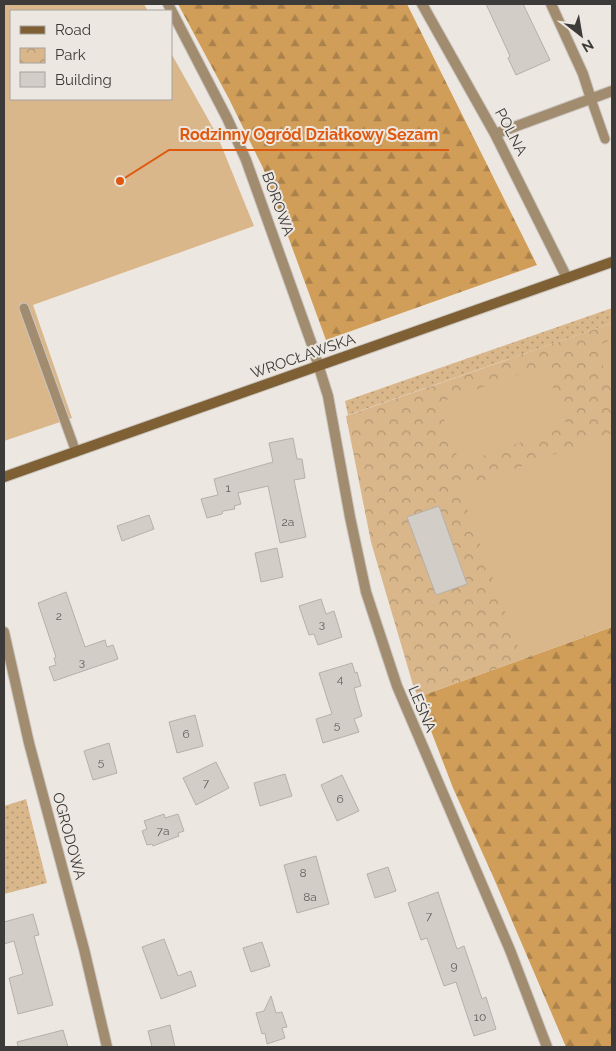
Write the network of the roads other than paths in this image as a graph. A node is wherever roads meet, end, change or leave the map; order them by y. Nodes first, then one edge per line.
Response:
1 (422, 4) edge
2 (551, 4) edge
3 (172, 12) edge
4 (612, 91) edge
5 (591, 99) junction
6 (495, 134) junction
7 (605, 139) dead end
8 (612, 262) edge
9 (568, 278) junction
10 (24, 308) dead end
11 (319, 367) junction
12 (76, 452) junction
13 (4, 477) edge
14 (4, 632) edge
15 (108, 1047) edge
16 (547, 1047) edge

1 - 6 street, POLNA
2 - 5 street
3 - 11 street, BOROWA
4 - 5 street
5 - 6 street
5 - 7 lane
6 - 9 street, POLNA
8 - 9 street, WROCŁAWSKA
9 - 11 street, WROCŁAWSKA
10 - 12 lane
11 - 12 street, WROCŁAWSKA
11 - 16 street, LEŚNA
12 - 13 street, WROCŁAWSKA
14 - 15 street, OGRODOWA

